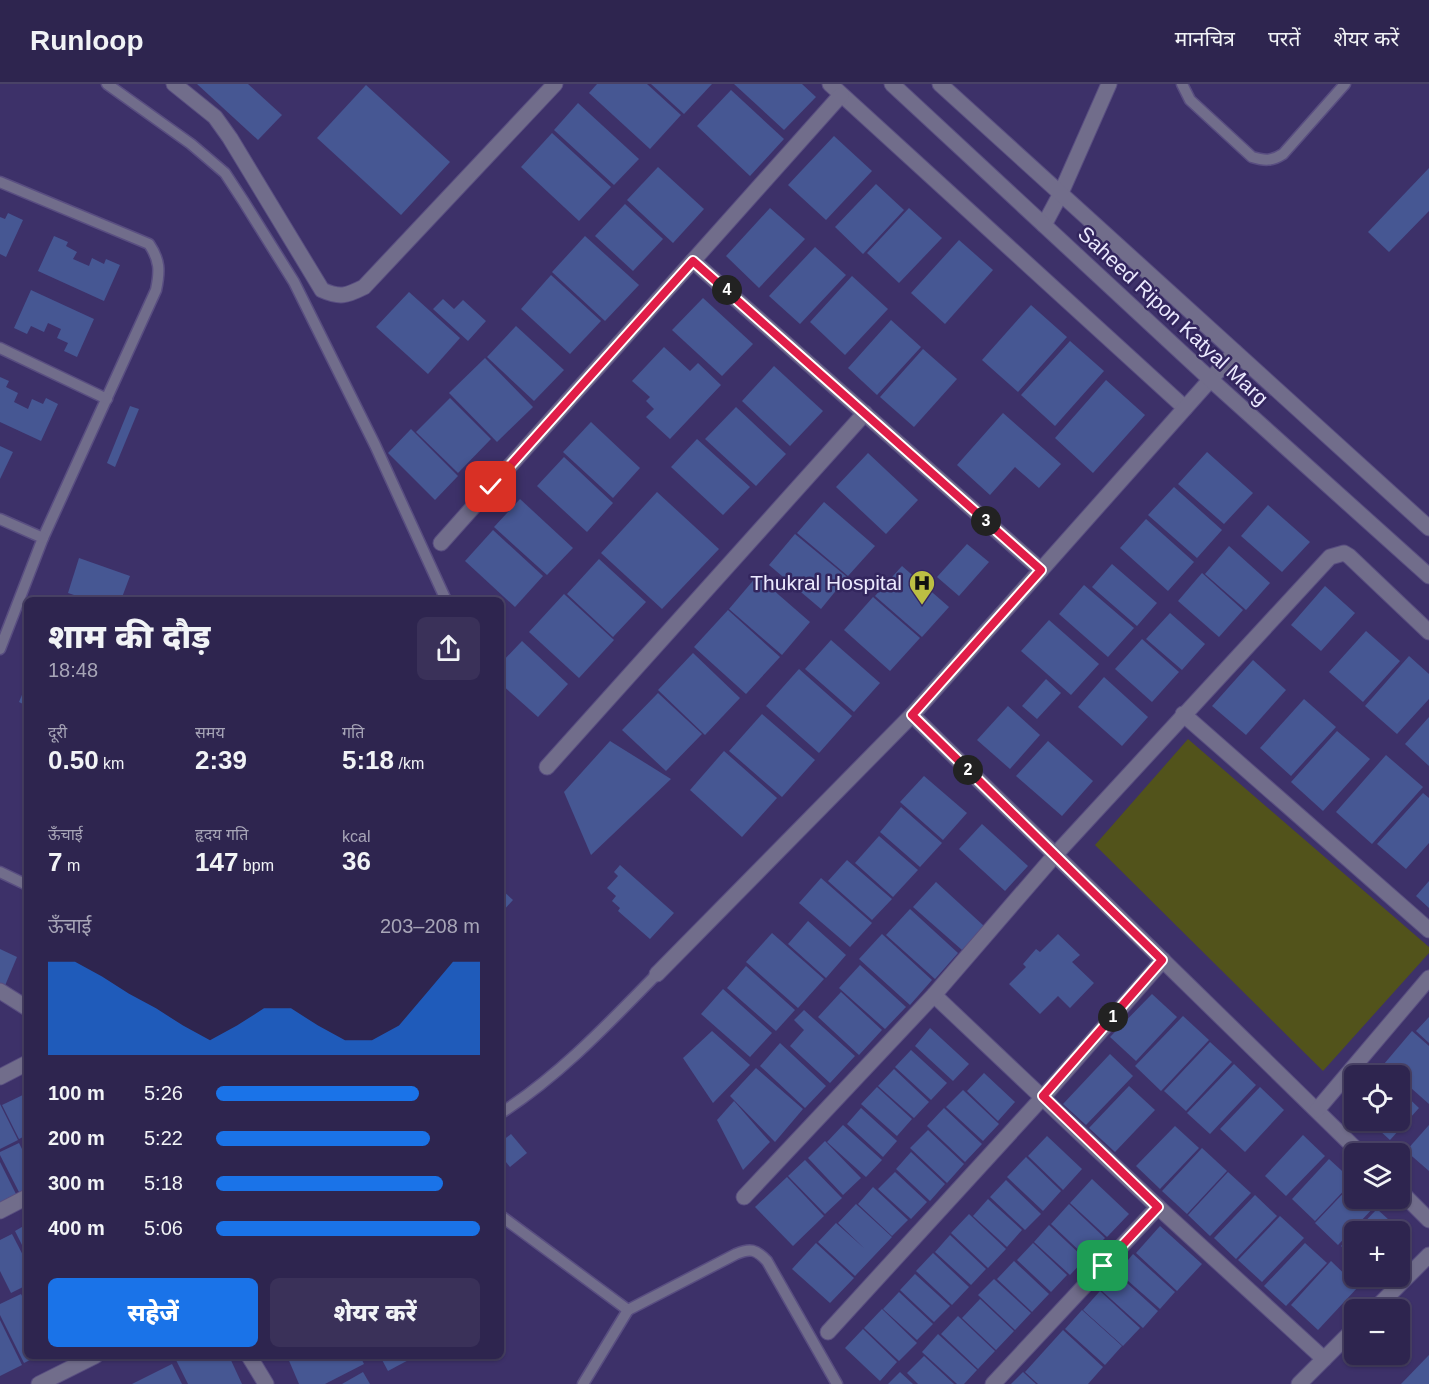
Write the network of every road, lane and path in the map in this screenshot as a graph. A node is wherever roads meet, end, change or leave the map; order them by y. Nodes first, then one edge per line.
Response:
1 (107, 84) edge
2 (174, 84) edge
3 (555, 84) edge
4 (892, 84) edge
5 (940, 84) edge
6 (1109, 84) edge
7 (1182, 84) edge
8 (1345, 84) edge
9 (836, 89) edge
10 (0, 182) edge
11 (1060, 195) junction
12 (1044, 225) junction
13 (693, 261) junction
14 (0, 348) edge
15 (1235, 352) junction
16 (1210, 379) junction
17 (107, 399) junction
18 (1185, 408) junction
19 (865, 413) junction
20 (0, 519) edge
21 (1427, 522) edge
22 (43, 538) junction
23 (441, 543) dead end
24 (1041, 570) junction
25 (1429, 576) edge
26 (26, 597) edge
27 (445, 597) edge
28 (22, 610) edge
29 (1429, 632) edge
30 (0, 649) edge
31 (1183, 714) junction
32 (912, 715) junction
33 (547, 767) dead end
34 (1055, 855) junction
35 (0, 873) edge
36 (24, 884) edge
37 (1429, 930) edge
38 (1162, 960) junction
39 (657, 974) joint
40 (1429, 978) edge
41 (0, 992) edge
42 (934, 995) junction
43 (24, 1006) edge
44 (24, 1065) edge
45 (0, 1077) edge
46 (1043, 1096) junction
47 (1317, 1110) junction
48 (504, 1111) edge
49 (1350, 1143) edge
50 (744, 1197) dead end
51 (24, 1198) edge
52 (1410, 1201) edge
53 (1158, 1207) junction
54 (0, 1210) edge
55 (504, 1218) edge
56 (1429, 1220) edge
57 (1429, 1255) edge
58 (1385, 1299) edge
59 (628, 1310) junction
60 (828, 1332) dead end
61 (1344, 1339) edge
62 (89, 1359) edge
63 (251, 1359) edge
64 (1324, 1359) junction
65 (39, 1384) edge
66 (266, 1384) edge
67 (583, 1384) edge
68 (837, 1384) edge
69 (993, 1384) edge
70 (1299, 1384) edge

1 - 27 lane
2 - 3 street
4 - 12 street, Saheed Ripon Katyal Marg
5 - 11 street, Saheed Ripon Katyal Marg
6 - 11 street
7 - 8 lane
9 - 13 street
9 - 18 street
10 - 17 lane
11 - 12 street
11 - 15 street, Saheed Ripon Katyal Marg
12 - 16 street, Saheed Ripon Katyal Marg
13 - 19 street
13 - 23 street
14 - 17 lane
15 - 16 street
15 - 21 street, Saheed Ripon Katyal Marg
16 - 18 street
16 - 25 street, Saheed Ripon Katyal Marg
17 - 22 lane
18 - 24 street
19 - 24 street
19 - 33 street
20 - 22 lane
22 - 26 lane
24 - 32 street
28 - 30 lane
29 - 31 street
31 - 34 street
31 - 37 street
32 - 34 street
32 - 39 street
34 - 38 street
34 - 42 street
35 - 36 lane
38 - 46 street
38 - 47 street
39 - 48 lane
40 - 47 street
41 - 43 street
42 - 46 street
42 - 50 street
44 - 45 street
46 - 53 street
46 - 60 street
47 - 49 street
51 - 54 street
52 - 56 street
53 - 64 street
53 - 69 street
55 - 59 lane
57 - 58 street
59 - 67 lane
59 - 68 lane
61 - 64 street
62 - 65 street
63 - 66 street
64 - 70 street

